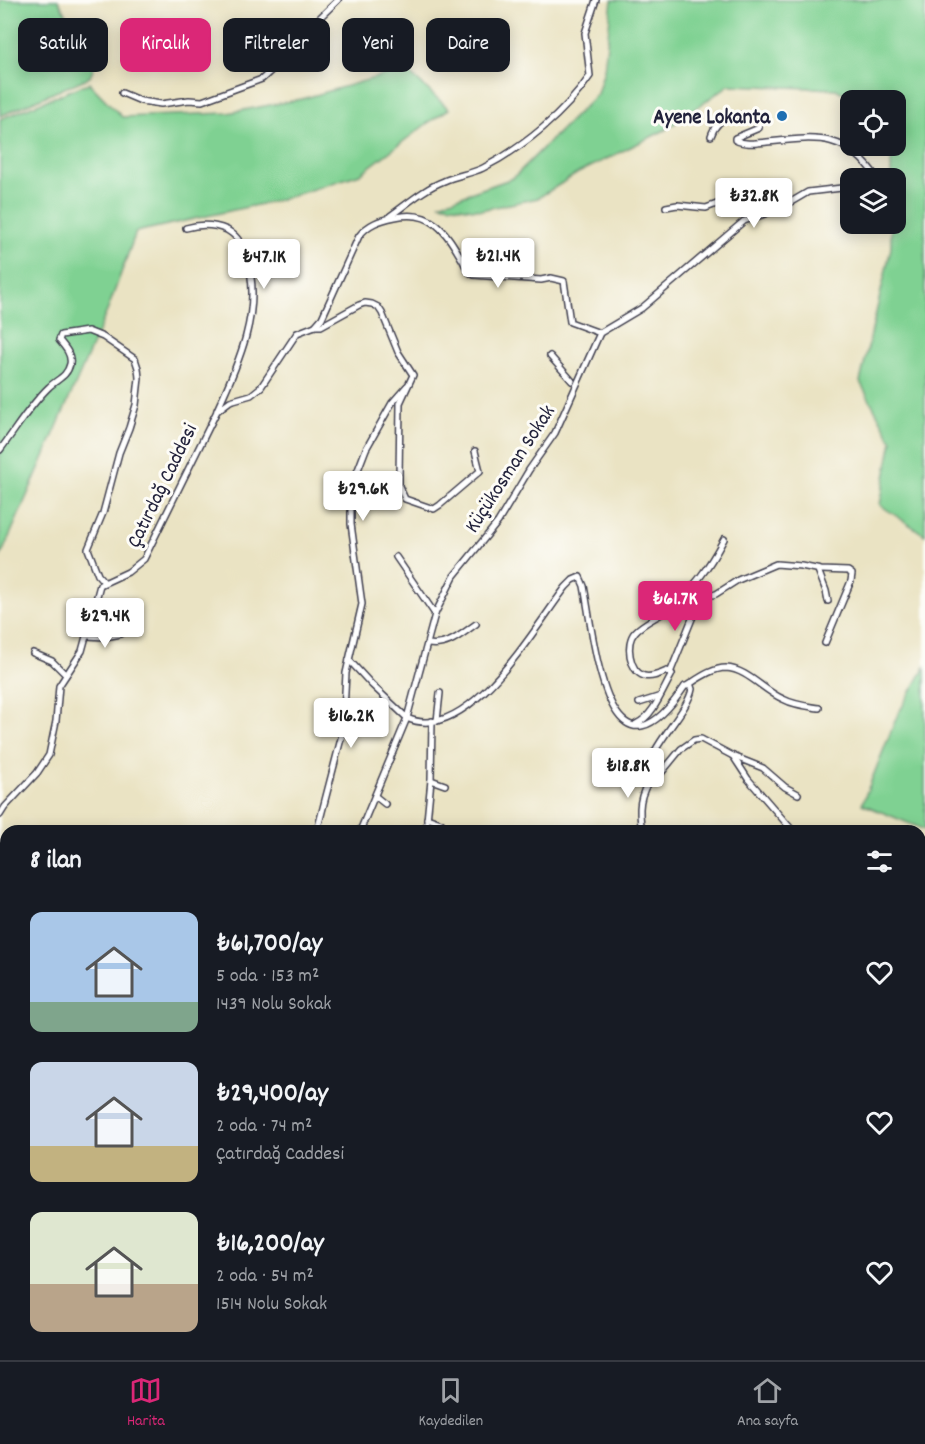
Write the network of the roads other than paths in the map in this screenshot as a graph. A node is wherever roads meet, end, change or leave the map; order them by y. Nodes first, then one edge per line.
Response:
1 (338, 0) edge
2 (596, 0) edge
3 (122, 93) dead end
4 (711, 136) dead end
5 (870, 168) edge
6 (840, 188) edge
7 (786, 204) junction
8 (666, 207) dead end
9 (386, 218) junction
10 (186, 228) dead end
11 (315, 326) junction
12 (600, 333) junction
13 (550, 356) dead end
14 (572, 381) dead end
15 (408, 385) junction
16 (217, 411) junction
17 (0, 450) edge
18 (474, 451) dead end
19 (724, 539) dead end
20 (396, 557) dead end
21 (818, 570) junction
22 (104, 582) junction
23 (700, 599) junction
24 (828, 601) dead end
25 (666, 611) junction
26 (435, 614) junction
27 (476, 624) dead end
28 (121, 634) dead end
29 (87, 636) junction
30 (825, 643) dead end
31 (428, 644) junction
32 (33, 653) dead end
33 (349, 660) junction
34 (670, 674) junction
35 (66, 675) junction
36 (688, 685) junction
37 (440, 693) dead end
38 (658, 697) junction
39 (639, 703) dead end
40 (819, 708) dead end
41 (407, 718) junction
42 (435, 721) junction
43 (632, 725) junction
44 (734, 756) junction
45 (652, 776) junction
46 (431, 780) junction
47 (445, 786) dead end
48 (798, 794) dead end
49 (375, 796) junction
50 (386, 804) dead end
51 (0, 815) edge
52 (427, 818) junction
53 (441, 823) dead end
54 (319, 825) edge
55 (363, 825) edge
56 (426, 825) edge
57 (641, 825) edge
58 (788, 825) edge

1 - 3 street
2 - 9 street
4 - 5 street
6 - 7 street
7 - 8 street
7 - 12 street
9 - 11 street
9 - 12 street
10 - 16 street
11 - 15 street, Çatırdağ Caddesi
11 - 16 street, Çatırdağ Caddesi
12 - 26 street, Küçükosman Sokak
13 - 14 street
15 - 18 street
15 - 33 street
16 - 22 street, Çatırdağ Caddesi
17 - 22 street
19 - 25 street
20 - 26 street
21 - 23 street
21 - 24 street
21 - 30 street
22 - 29 street
23 - 25 street
23 - 34 street
25 - 34 street
26 - 31 street, Küçükosman Sokak
27 - 31 street
28 - 29 street
29 - 35 street
31 - 41 street, Küçükosman Sokak
32 - 35 street
33 - 41 street
33 - 54 street
34 - 38 street
35 - 51 street
36 - 40 street
36 - 43 street
36 - 45 street
37 - 42 street
38 - 39 street
38 - 43 street
41 - 42 street
41 - 49 street, Küçükosman Sokak
42 - 43 street
42 - 46 street
44 - 45 street
44 - 48 street
44 - 58 street
45 - 57 street
46 - 47 street
46 - 52 street
49 - 50 street
49 - 55 street, Küçükosman Sokak
52 - 53 street
52 - 56 street

